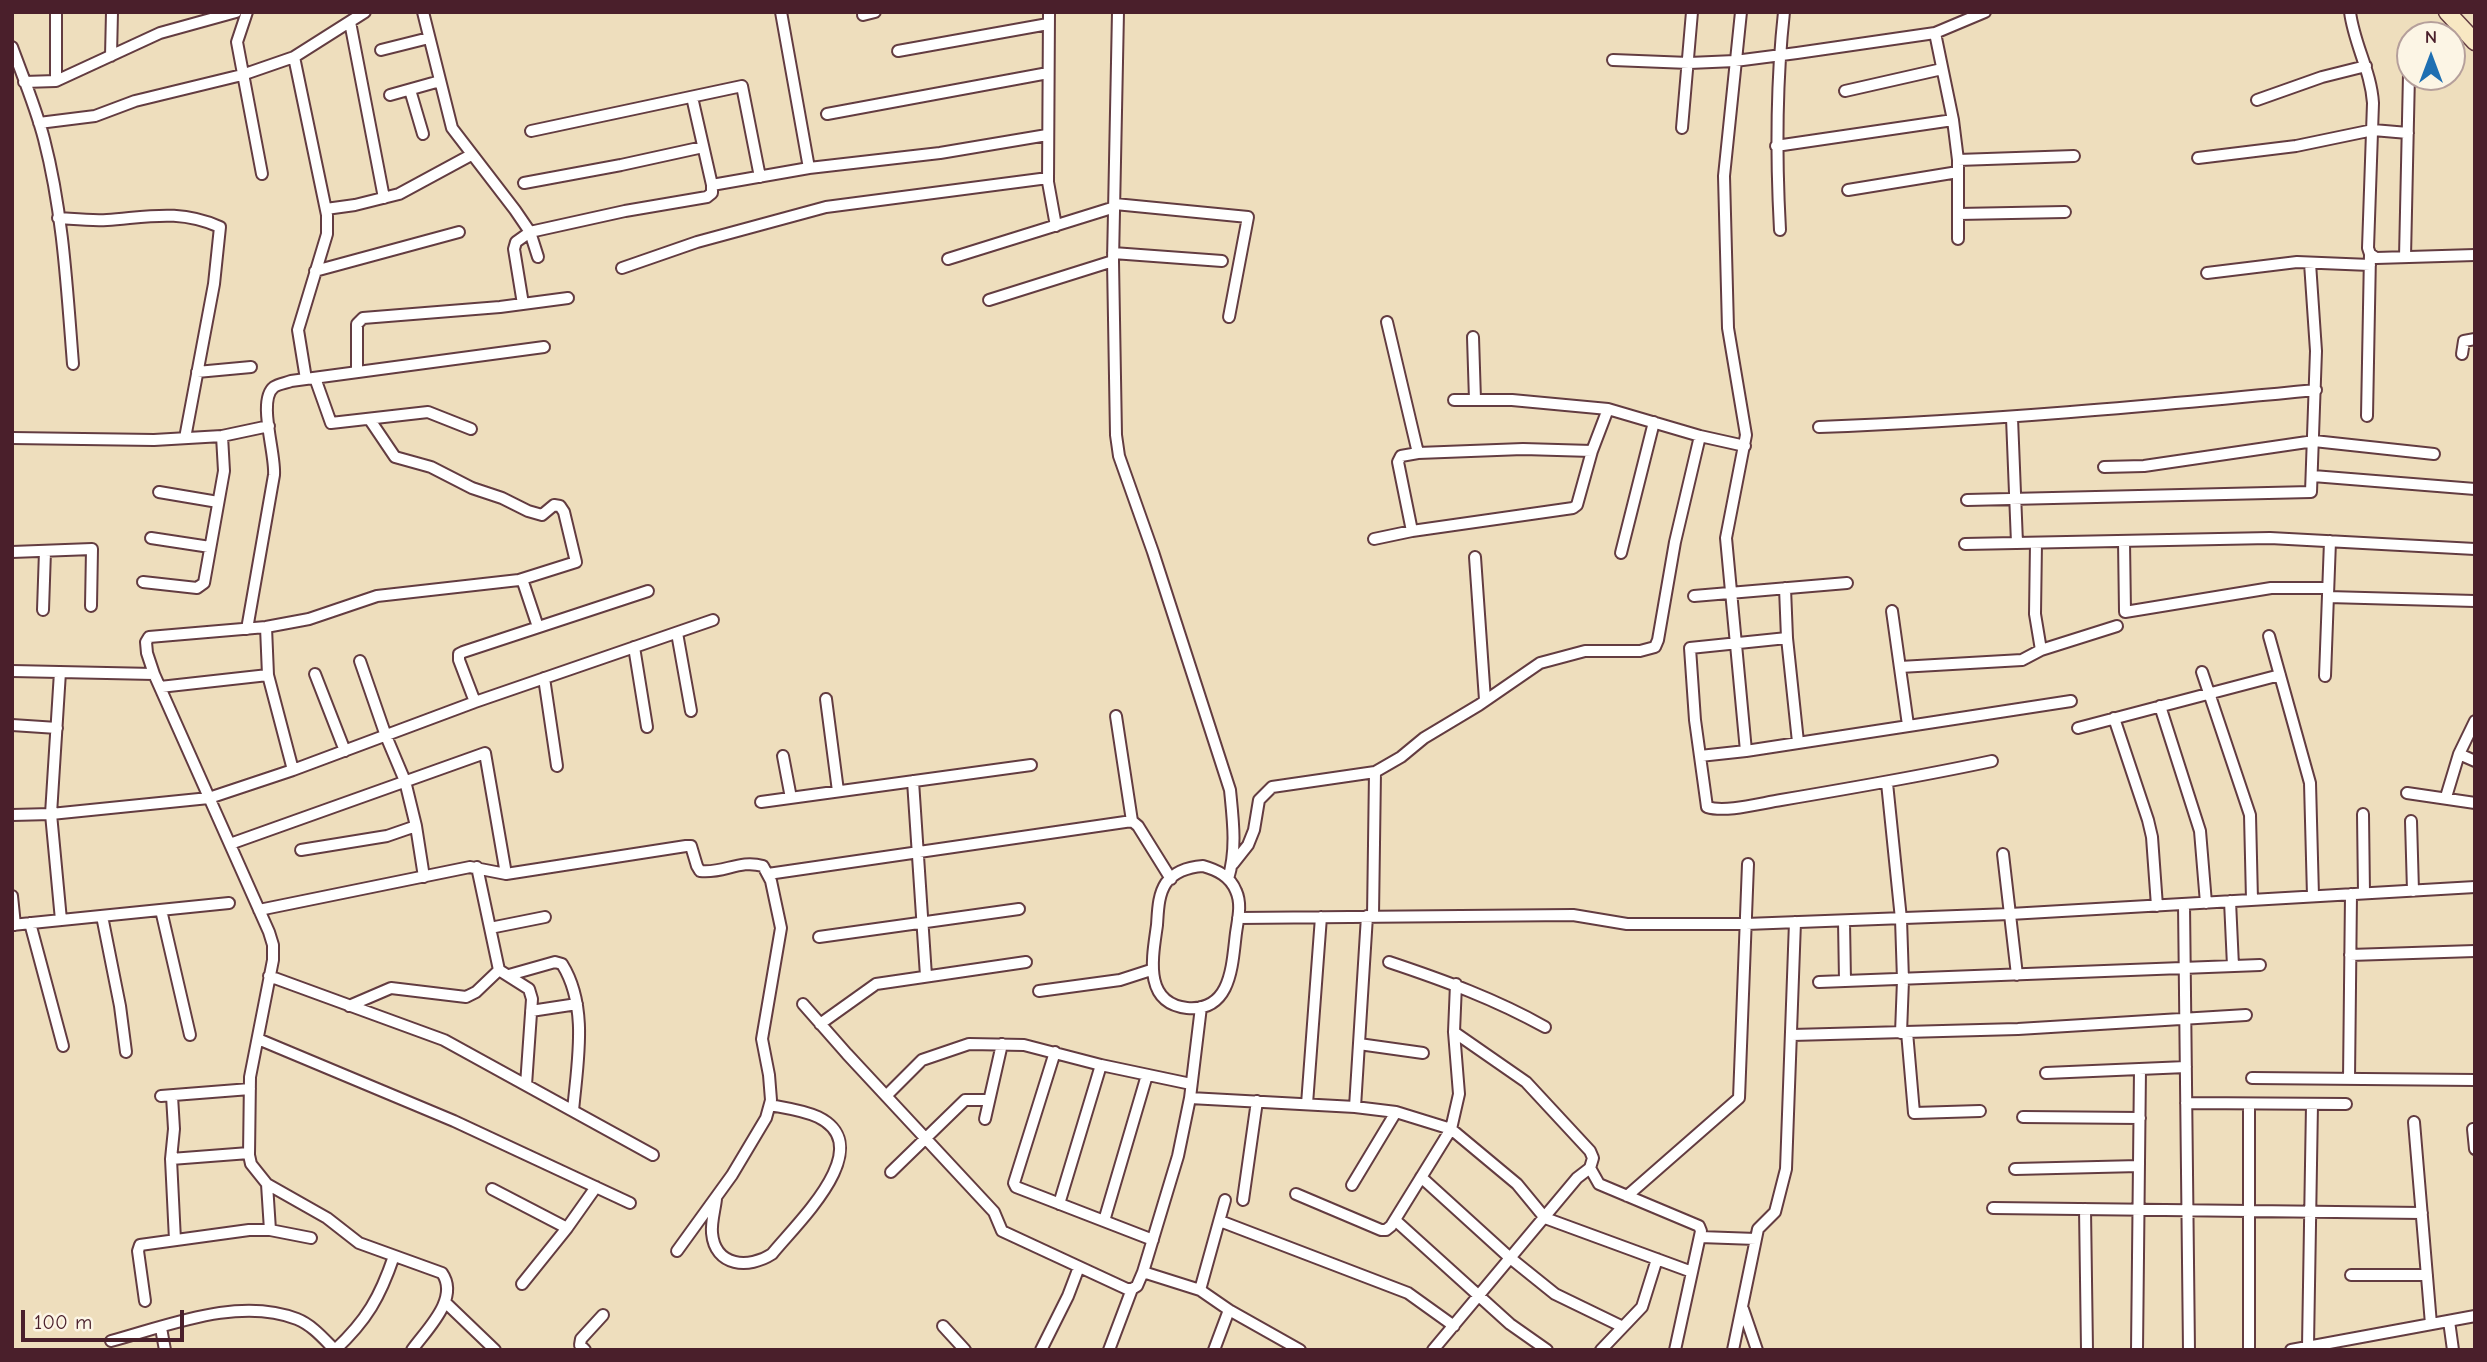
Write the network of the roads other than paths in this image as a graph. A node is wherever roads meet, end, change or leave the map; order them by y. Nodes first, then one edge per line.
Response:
1 (56, 12) edge
2 (112, 12) edge
3 (236, 12) edge
4 (247, 12) edge
5 (365, 12) edge
6 (423, 12) edge
7 (781, 12) edge
8 (875, 12) edge
9 (1118, 12) edge
10 (1692, 12) edge
11 (1741, 12) edge
12 (1784, 12) edge
13 (1985, 12) edge
14 (2350, 12) edge
15 (2447, 12) edge
16 (863, 15) dead end
17 (1049, 18) edge
18 (350, 22) junction
19 (1935, 33) junction
20 (429, 37) junction
21 (2475, 42) edge
22 (12, 47) edge
23 (381, 50) dead end
24 (898, 51) dead end
25 (1779, 55) junction
26 (111, 56) junction
27 (294, 58) junction
28 (1614, 60) dead end
29 (1735, 61) junction
30 (1689, 63) junction
31 (2366, 66) junction
32 (1942, 69) junction
33 (1048, 73) junction
34 (242, 75) junction
35 (56, 81) junction
36 (440, 81) junction
37 (24, 82) junction
38 (410, 90) junction
39 (1845, 91) dead end
40 (2409, 91) edge
41 (390, 95) dead end
42 (692, 97) junction
43 (2257, 100) dead end
44 (827, 114) dead end
45 (1953, 120) junction
46 (39, 123) junction
47 (1682, 128) dead end
48 (2373, 130) junction
49 (531, 131) dead end
50 (2408, 133) junction
51 (423, 134) dead end
52 (1047, 135) junction
53 (1776, 146) junction
54 (703, 147) junction
55 (471, 156) junction
56 (2074, 156) dead end
57 (2198, 158) dead end
58 (1958, 166) junction
59 (808, 167) junction
60 (262, 174) dead end
61 (760, 177) junction
62 (1048, 178) junction
63 (524, 183) dead end
64 (712, 185) junction
65 (1848, 190) dead end
66 (384, 198) junction
67 (1115, 205) junction
68 (326, 209) junction
69 (2065, 212) dead end
70 (1958, 214) junction
71 (58, 218) junction
72 (1056, 226) junction
73 (1780, 230) dead end
74 (459, 232) dead end
75 (530, 232) junction
76 (1958, 239) dead end
77 (2475, 255) edge
78 (538, 257) dead end
79 (1113, 257) junction
80 (2405, 257) junction
81 (948, 258) dead end
82 (2370, 260) junction
83 (1222, 261) dead end
84 (2310, 263) junction
85 (622, 268) dead end
86 (315, 271) junction
87 (2207, 273) dead end
88 (568, 298) dead end
89 (989, 300) dead end
90 (523, 304) junction
91 (1229, 317) dead end
92 (1387, 322) dead end
93 (1473, 337) dead end
94 (2475, 339) edge
95 (544, 347) dead end
96 (2462, 354) dead end
97 (73, 364) dead end
98 (251, 367) dead end
99 (197, 372) junction
100 (357, 372) junction
101 (310, 379) junction
102 (2316, 390) junction
103 (1454, 400) dead end
104 (1475, 400) junction
105 (1608, 409) junction
106 (2367, 416) dead end
107 (2012, 418) junction
108 (370, 419) junction
109 (1654, 422) junction
110 (269, 426) junction
111 (1819, 427) dead end
112 (471, 429) dead end
113 (222, 436) junction
114 (1700, 436) junction
115 (185, 438) junction
116 (12, 439) edge
117 (2314, 441) junction
118 (1745, 446) junction
119 (1592, 451) junction
120 (1418, 453) junction
121 (2434, 454) dead end
122 (2104, 467) dead end
123 (2313, 476) junction
124 (2475, 489) edge
125 (159, 492) dead end
126 (2015, 499) junction
127 (1967, 500) dead end
128 (219, 502) junction
129 (1412, 531) junction
130 (151, 538) dead end
131 (1374, 539) dead end
132 (2124, 541) junction
133 (2330, 541) junction
134 (2017, 543) junction
135 (2036, 543) junction
136 (1965, 544) dead end
137 (210, 547) junction
138 (2475, 549) edge
139 (46, 551) junction
140 (12, 552) edge
141 (1621, 553) dead end
142 (1475, 557) dead end
143 (522, 579) junction
144 (144, 582) dead end
145 (1847, 583) dead end
146 (1784, 588) junction
147 (648, 591) dead end
148 (2328, 592) junction
149 (1731, 593) junction
150 (1694, 596) dead end
151 (2475, 601) edge
152 (91, 606) dead end
153 (43, 610) dead end
154 (1892, 611) dead end
155 (713, 620) dead end
156 (2118, 626) dead end
157 (265, 627) junction
158 (538, 627) junction
159 (247, 629) junction
160 (677, 633) junction
161 (2269, 636) dead end
162 (1787, 638) junction
163 (1736, 644) junction
164 (634, 647) junction
165 (2041, 650) junction
166 (360, 661) dead end
167 (1900, 667) junction
168 (12, 671) edge
169 (60, 672) junction
170 (2202, 672) dead end
171 (154, 674) junction
172 (315, 674) dead end
173 (268, 675) junction
174 (2280, 675) junction
175 (2325, 676) dead end
176 (544, 678) junction
177 (160, 687) junction
178 (2209, 694) junction
179 (826, 699) dead end
180 (1485, 700) junction
181 (2071, 701) dead end
182 (475, 702) junction
183 (2160, 706) junction
184 (691, 711) dead end
185 (1116, 716) dead end
186 (2114, 718) junction
187 (2475, 721) edge
188 (12, 725) edge
189 (1909, 725) junction
190 (647, 727) dead end
191 (57, 728) junction
192 (2078, 728) dead end
193 (386, 736) junction
194 (1798, 742) junction
195 (345, 751) junction
196 (1746, 751) junction
197 (2459, 754) junction
198 (783, 756) dead end
199 (1700, 756) junction
200 (1992, 761) dead end
201 (2475, 761) edge
202 (1031, 765) dead end
203 (557, 766) dead end
204 (293, 771) junction
205 (1375, 772) junction
206 (405, 781) junction
207 (913, 781) junction
208 (1887, 783) junction
209 (838, 791) junction
210 (2407, 793) dead end
211 (2446, 797) junction
212 (209, 798) junction
213 (791, 798) junction
214 (761, 802) dead end
215 (2475, 803) edge
216 (51, 814) junction
217 (2363, 814) dead end
218 (12, 815) edge
219 (1132, 821) junction
220 (2411, 821) dead end
221 (416, 826) junction
222 (230, 845) junction
223 (301, 850) dead end
224 (918, 853) junction
225 (2003, 854) dead end
226 (1232, 864) junction
227 (1748, 864) dead end
228 (478, 867) junction
229 (506, 874) junction
230 (768, 874) junction
231 (424, 877) junction
232 (1228, 878) junction
233 (1171, 879) junction
234 (2475, 887) edge
235 (2413, 891) junction
236 (2351, 894) junction
237 (2364, 894) junction
238 (12, 896) edge
239 (2313, 896) junction
240 (2252, 900) junction
241 (2230, 901) junction
242 (229, 903) dead end
243 (2206, 903) junction
244 (2184, 904) junction
245 (2157, 906) junction
246 (161, 909) junction
247 (1020, 909) dead end
248 (260, 910) junction
249 (2010, 914) junction
250 (102, 916) junction
251 (545, 916) dead end
252 (1370, 916) junction
253 (1321, 917) junction
254 (1238, 918) junction
255 (1901, 919) junction
256 (61, 920) junction
257 (1844, 921) junction
258 (1796, 922) junction
259 (30, 923) junction
260 (923, 923) junction
261 (1746, 924) junction
262 (13, 925) edge
263 (491, 928) junction
264 (819, 937) dead end
265 (2475, 951) edge
266 (2350, 956) junction
267 (1026, 962) dead end
268 (1389, 962) dead end
269 (2233, 965) junction
270 (2260, 965) dead end
271 (2185, 967) junction
272 (1151, 970) junction
273 (504, 973) junction
274 (2017, 975) junction
275 (270, 976) junction
276 (926, 976) junction
277 (1903, 980) junction
278 (1846, 981) junction
279 (1819, 982) dead end
280 (1456, 984) junction
281 (1039, 990) dead end
282 (578, 1004) junction
283 (803, 1004) dead end
284 (349, 1006) junction
285 (1201, 1007) junction
286 (531, 1011) junction
287 (2246, 1015) dead end
288 (2185, 1017) junction
289 (820, 1024) junction
290 (1545, 1027) dead end
291 (1454, 1032) junction
292 (1904, 1032) junction
293 (190, 1035) dead end
294 (1792, 1035) junction
295 (258, 1039) junction
296 (1002, 1044) junction
297 (1359, 1044) junction
298 (63, 1046) dead end
299 (126, 1052) dead end
300 (1055, 1052) junction
301 (1423, 1053) dead end
302 (1101, 1065) junction
303 (2186, 1067) junction
304 (2140, 1069) junction
305 (2046, 1073) dead end
306 (1147, 1074) junction
307 (2252, 1078) dead end
308 (2349, 1079) junction
309 (2475, 1080) edge
310 (1191, 1084) junction
311 (526, 1085) junction
312 (250, 1090) junction
313 (886, 1096) junction
314 (1189, 1098) junction
315 (989, 1100) junction
316 (1257, 1101) junction
317 (2186, 1103) junction
318 (1307, 1104) junction
319 (2249, 1104) junction
320 (2312, 1104) junction
321 (2346, 1104) dead end
322 (770, 1105) junction
323 (1355, 1107) junction
324 (573, 1111) junction
325 (1980, 1111) dead end
326 (1396, 1112) junction
327 (2023, 1117) dead end
328 (2140, 1118) junction
329 (985, 1119) dead end
330 (2414, 1122) dead end
331 (1451, 1129) junction
332 (2473, 1129) edge
333 (925, 1138) junction
334 (2475, 1149) edge
335 (249, 1153) junction
336 (653, 1155) dead end
337 (171, 1159) junction
338 (2139, 1166) junction
339 (1590, 1168) junction
340 (2015, 1169) dead end
341 (891, 1172) dead end
342 (1421, 1177) junction
343 (267, 1184) junction
344 (1352, 1185) dead end
345 (596, 1187) junction
346 (492, 1189) dead end
347 (1296, 1194) dead end
348 (717, 1196) junction
349 (1627, 1196) junction
350 (1225, 1200) dead end
351 (1243, 1200) dead end
352 (630, 1203) dead end
353 (1059, 1204) junction
354 (1993, 1208) dead end
355 (2085, 1209) junction
356 (2139, 1209) junction
357 (2188, 1211) junction
358 (2249, 1212) junction
359 (2310, 1212) junction
360 (2421, 1213) junction
361 (1545, 1218) junction
362 (1395, 1220) junction
363 (1104, 1221) junction
364 (1220, 1221) junction
365 (567, 1228) junction
366 (270, 1230) junction
367 (1700, 1237) junction
368 (311, 1238) dead end
369 (1756, 1239) junction
370 (175, 1240) junction
371 (1153, 1240) junction
372 (677, 1251) dead end
373 (394, 1256) junction
374 (1509, 1257) junction
375 (1657, 1259) junction
376 (1079, 1267) junction
377 (1143, 1272) junction
378 (1692, 1272) junction
379 (2351, 1275) dead end
380 (2427, 1275) junction
381 (522, 1284) dead end
382 (1132, 1289) junction
383 (1200, 1290) junction
384 (1478, 1295) junction
385 (145, 1301) dead end
386 (445, 1302) junction
387 (1742, 1306) junction
388 (1230, 1311) junction
389 (603, 1315) dead end
390 (2475, 1316) edge
391 (2449, 1321) junction
392 (2431, 1324) junction
393 (943, 1326) dead end
394 (1454, 1326) junction
395 (1623, 1327) junction
396 (161, 1328) junction
397 (111, 1341) dead end
398 (2340, 1345) edge
399 (2308, 1346) junction
400 (1679, 1349) edge
401 (165, 1350) edge
402 (335, 1350) edge
403 (412, 1350) edge
404 (495, 1350) edge
405 (585, 1350) edge
406 (965, 1350) edge
407 (1041, 1350) edge
408 (1109, 1350) edge
409 (1214, 1350) edge
410 (1300, 1350) edge
411 (1433, 1350) edge
412 (1547, 1350) edge
413 (1601, 1350) edge
414 (1733, 1350) edge
415 (1757, 1350) edge
416 (2087, 1350) edge
417 (2137, 1350) edge
418 (2189, 1350) edge
419 (2249, 1350) edge
420 (2291, 1350) edge
421 (2453, 1350) edge

1 - 35 street
2 - 26 street
3 - 26 street
4 - 34 street
5 - 18 street
6 - 20 street
7 - 59 street
8 - 16 street
9 - 67 street
10 - 30 street
11 - 29 street
12 - 25 street
13 - 19 street
14 - 31 street
15 - 21 main road
17 - 24 street
17 - 33 street
18 - 27 street
18 - 66 street
19 - 25 street
19 - 32 street
20 - 23 street
20 - 36 street
22 - 37 street
25 - 29 street
25 - 53 street
26 - 35 street
27 - 34 street
27 - 68 street
28 - 30 street
29 - 30 street
29 - 118 street
30 - 47 street
31 - 43 street
31 - 48 street
32 - 39 street
32 - 45 street
33 - 44 street
33 - 52 street
34 - 46 street
34 - 60 street
35 - 37 street
36 - 38 street
36 - 55 street
37 - 46 street
38 - 41 street
38 - 51 street
40 - 50 street
42 - 49 street
42 - 54 street
42 - 61 street
45 - 53 street
45 - 58 street
46 - 71 street
48 - 50 street
48 - 57 street
48 - 82 street
50 - 80 street
52 - 59 street
52 - 62 street
53 - 73 street
54 - 63 street
54 - 64 street
55 - 66 street
55 - 75 street
56 - 58 street
58 - 65 street
58 - 70 street
59 - 61 street
61 - 64 street
62 - 72 street
62 - 85 street
64 - 75 street
66 - 68 street
67 - 72 street
67 - 79 street
67 - 91 street
68 - 86 street
69 - 70 street
70 - 76 street
71 - 97 street
71 - 99 street
72 - 81 street
74 - 86 street
75 - 78 street
75 - 90 street
77 - 80 street
79 - 83 street
79 - 89 street
79 - 226 street
80 - 82 street
82 - 84 street
82 - 106 street
84 - 87 street
84 - 102 street
86 - 101 street
88 - 90 street
90 - 100 street
92 - 120 street
93 - 104 street
94 - 96 street
95 - 100 street
98 - 99 street
99 - 115 street
100 - 101 street
101 - 108 street
101 - 110 street
102 - 107 street
102 - 117 street
103 - 104 street
104 - 105 street
105 - 109 street
105 - 119 street
107 - 111 street
107 - 126 street
108 - 112 street
108 - 143 street
109 - 114 street
109 - 141 street
110 - 113 street
110 - 159 street
113 - 115 street
113 - 128 street
114 - 118 street
114 - 180 street
115 - 116 street
117 - 121 street
117 - 122 street
117 - 123 street
118 - 149 street
119 - 120 street
119 - 129 street
120 - 129 street
123 - 124 street
123 - 126 street
125 - 128 street
126 - 127 street
126 - 134 street
128 - 137 street
129 - 131 street
130 - 137 street
132 - 133 street
132 - 135 street
132 - 148 street
133 - 138 street
133 - 148 street
134 - 135 street
134 - 136 street
135 - 165 street
137 - 144 street
139 - 140 street
139 - 152 street
139 - 153 street
142 - 180 street
143 - 157 street
143 - 158 street
145 - 146 street
146 - 149 street
146 - 162 street
147 - 158 street
148 - 151 street
148 - 175 street
149 - 150 street
149 - 163 street
154 - 167 street
155 - 160 street
156 - 165 street
157 - 159 street
157 - 173 street
158 - 182 street
159 - 171 street
160 - 164 street
160 - 184 street
161 - 174 street
162 - 163 street
162 - 194 street
163 - 196 street
163 - 199 street
164 - 176 street
164 - 190 street
165 - 167 street
166 - 193 street
167 - 189 street
168 - 169 street
169 - 171 street
169 - 191 street
170 - 178 street
171 - 177 street
172 - 195 street
173 - 177 street
173 - 204 street
174 - 178 street
174 - 239 street
176 - 182 street
176 - 203 street
177 - 212 street
178 - 183 street
178 - 240 street
179 - 209 street
180 - 205 street
181 - 189 street
182 - 193 street
183 - 186 street
183 - 243 street
185 - 219 street
186 - 192 street
186 - 245 street
187 - 197 street
188 - 191 street
189 - 194 street
191 - 216 street
193 - 195 street
193 - 206 street
194 - 196 street
195 - 204 street
196 - 199 street
197 - 201 street
197 - 211 street
198 - 213 street
199 - 208 street
200 - 208 street
202 - 207 street
204 - 212 street
205 - 226 street
205 - 252 street
206 - 221 street
206 - 222 street
206 - 229 street
207 - 209 street
207 - 224 street
208 - 255 street
209 - 213 street
210 - 211 street
211 - 215 street
212 - 216 street
212 - 222 street
213 - 214 street
216 - 218 street
216 - 256 street
217 - 237 street
219 - 224 street
219 - 233 street
220 - 235 street
221 - 223 street
221 - 231 street
222 - 248 street
224 - 230 street
224 - 260 street
225 - 249 street
226 - 232 street
227 - 261 street
228 - 229 street
228 - 231 street
228 - 263 street
229 - 230 street
230 - 322 street
231 - 248 street
232 - 233 street
232 - 254 street
233 - 272 street
234 - 235 street
235 - 237 street
236 - 237 street
236 - 239 street
236 - 266 street
238 - 262 street
239 - 240 street
240 - 241 street
241 - 243 street
241 - 269 street
242 - 246 street
243 - 244 street
244 - 245 street
244 - 271 street
245 - 249 street
246 - 250 street
246 - 293 street
247 - 260 street
248 - 275 street
249 - 255 street
249 - 274 street
250 - 256 street
250 - 299 street
251 - 263 street
252 - 253 street
252 - 261 street
252 - 297 street
253 - 254 street
253 - 318 street
254 - 285 street
255 - 257 street
255 - 277 street
256 - 259 street
257 - 258 street
257 - 278 street
258 - 261 street
258 - 294 street
259 - 262 street
259 - 298 street
260 - 264 street
260 - 276 street
261 - 349 street
263 - 273 street
265 - 266 street
266 - 308 street
267 - 276 street
268 - 280 street
269 - 270 street
269 - 271 street
271 - 274 street
271 - 288 street
272 - 281 street
272 - 285 street
273 - 282 street
273 - 284 street
273 - 286 street
274 - 277 street
275 - 284 street
275 - 295 street
276 - 289 street
277 - 278 street
277 - 292 street
278 - 279 street
280 - 290 street
280 - 291 street
282 - 286 street
282 - 324 street
283 - 289 street
284 - 311 street
285 - 310 street
286 - 311 street
287 - 288 street
288 - 292 street
288 - 303 street
289 - 313 street
291 - 331 street
291 - 339 street
292 - 294 street
292 - 325 street
294 - 369 street
295 - 312 street
295 - 345 street
296 - 300 street
296 - 313 street
296 - 315 street
297 - 301 street
297 - 323 street
300 - 302 street
300 - 353 street
302 - 306 street
302 - 353 street
303 - 304 street
303 - 317 street
304 - 305 street
304 - 328 street
306 - 310 street
306 - 363 street
307 - 308 street
308 - 309 street
310 - 314 street
311 - 324 street
312 - 335 street
312 - 337 street
313 - 333 street
314 - 316 street
314 - 371 street
315 - 329 street
315 - 333 street
316 - 318 street
316 - 351 street
317 - 319 street
317 - 357 street
318 - 323 street
319 - 320 street
319 - 358 street
320 - 321 street
320 - 359 street
322 - 348 street
322 - 348 street
323 - 326 street
324 - 336 street
326 - 331 street
326 - 344 street
327 - 328 street
328 - 338 street
330 - 360 street
331 - 342 street
331 - 361 street
332 - 334 street
333 - 341 street
333 - 376 street
335 - 337 street
335 - 343 street
337 - 370 street
338 - 340 street
338 - 356 street
339 - 349 street
339 - 361 street
342 - 362 street
342 - 374 street
343 - 366 street
343 - 373 street
345 - 352 street
345 - 365 street
346 - 365 street
347 - 362 street
348 - 372 street
349 - 367 street
350 - 364 street
353 - 363 street
354 - 355 street
355 - 356 street
355 - 416 street
356 - 357 street
356 - 417 street
357 - 358 street
357 - 418 street
358 - 359 street
358 - 419 street
359 - 360 street
359 - 399 street
360 - 380 street
361 - 374 street
361 - 375 street
362 - 384 street
363 - 371 street
364 - 383 street
364 - 394 street
365 - 381 street
366 - 368 street
366 - 370 street
367 - 369 street
367 - 378 street
369 - 387 street
370 - 385 street
371 - 377 street
373 - 386 street
373 - 402 street
374 - 384 street
374 - 395 street
375 - 378 street
375 - 395 street
376 - 382 street
376 - 407 street
377 - 382 street
377 - 383 street
378 - 400 street
379 - 380 street
380 - 392 street
382 - 408 street
383 - 388 street
384 - 394 street
384 - 412 street
386 - 403 street
386 - 404 street
387 - 414 street
387 - 415 street
388 - 409 street
388 - 410 street
389 - 405 street
390 - 391 street
391 - 392 street
391 - 421 street
392 - 398 street
393 - 406 street
394 - 411 street
395 - 413 street
396 - 397 street
396 - 401 street
396 - 402 street
398 - 399 street
399 - 420 street

